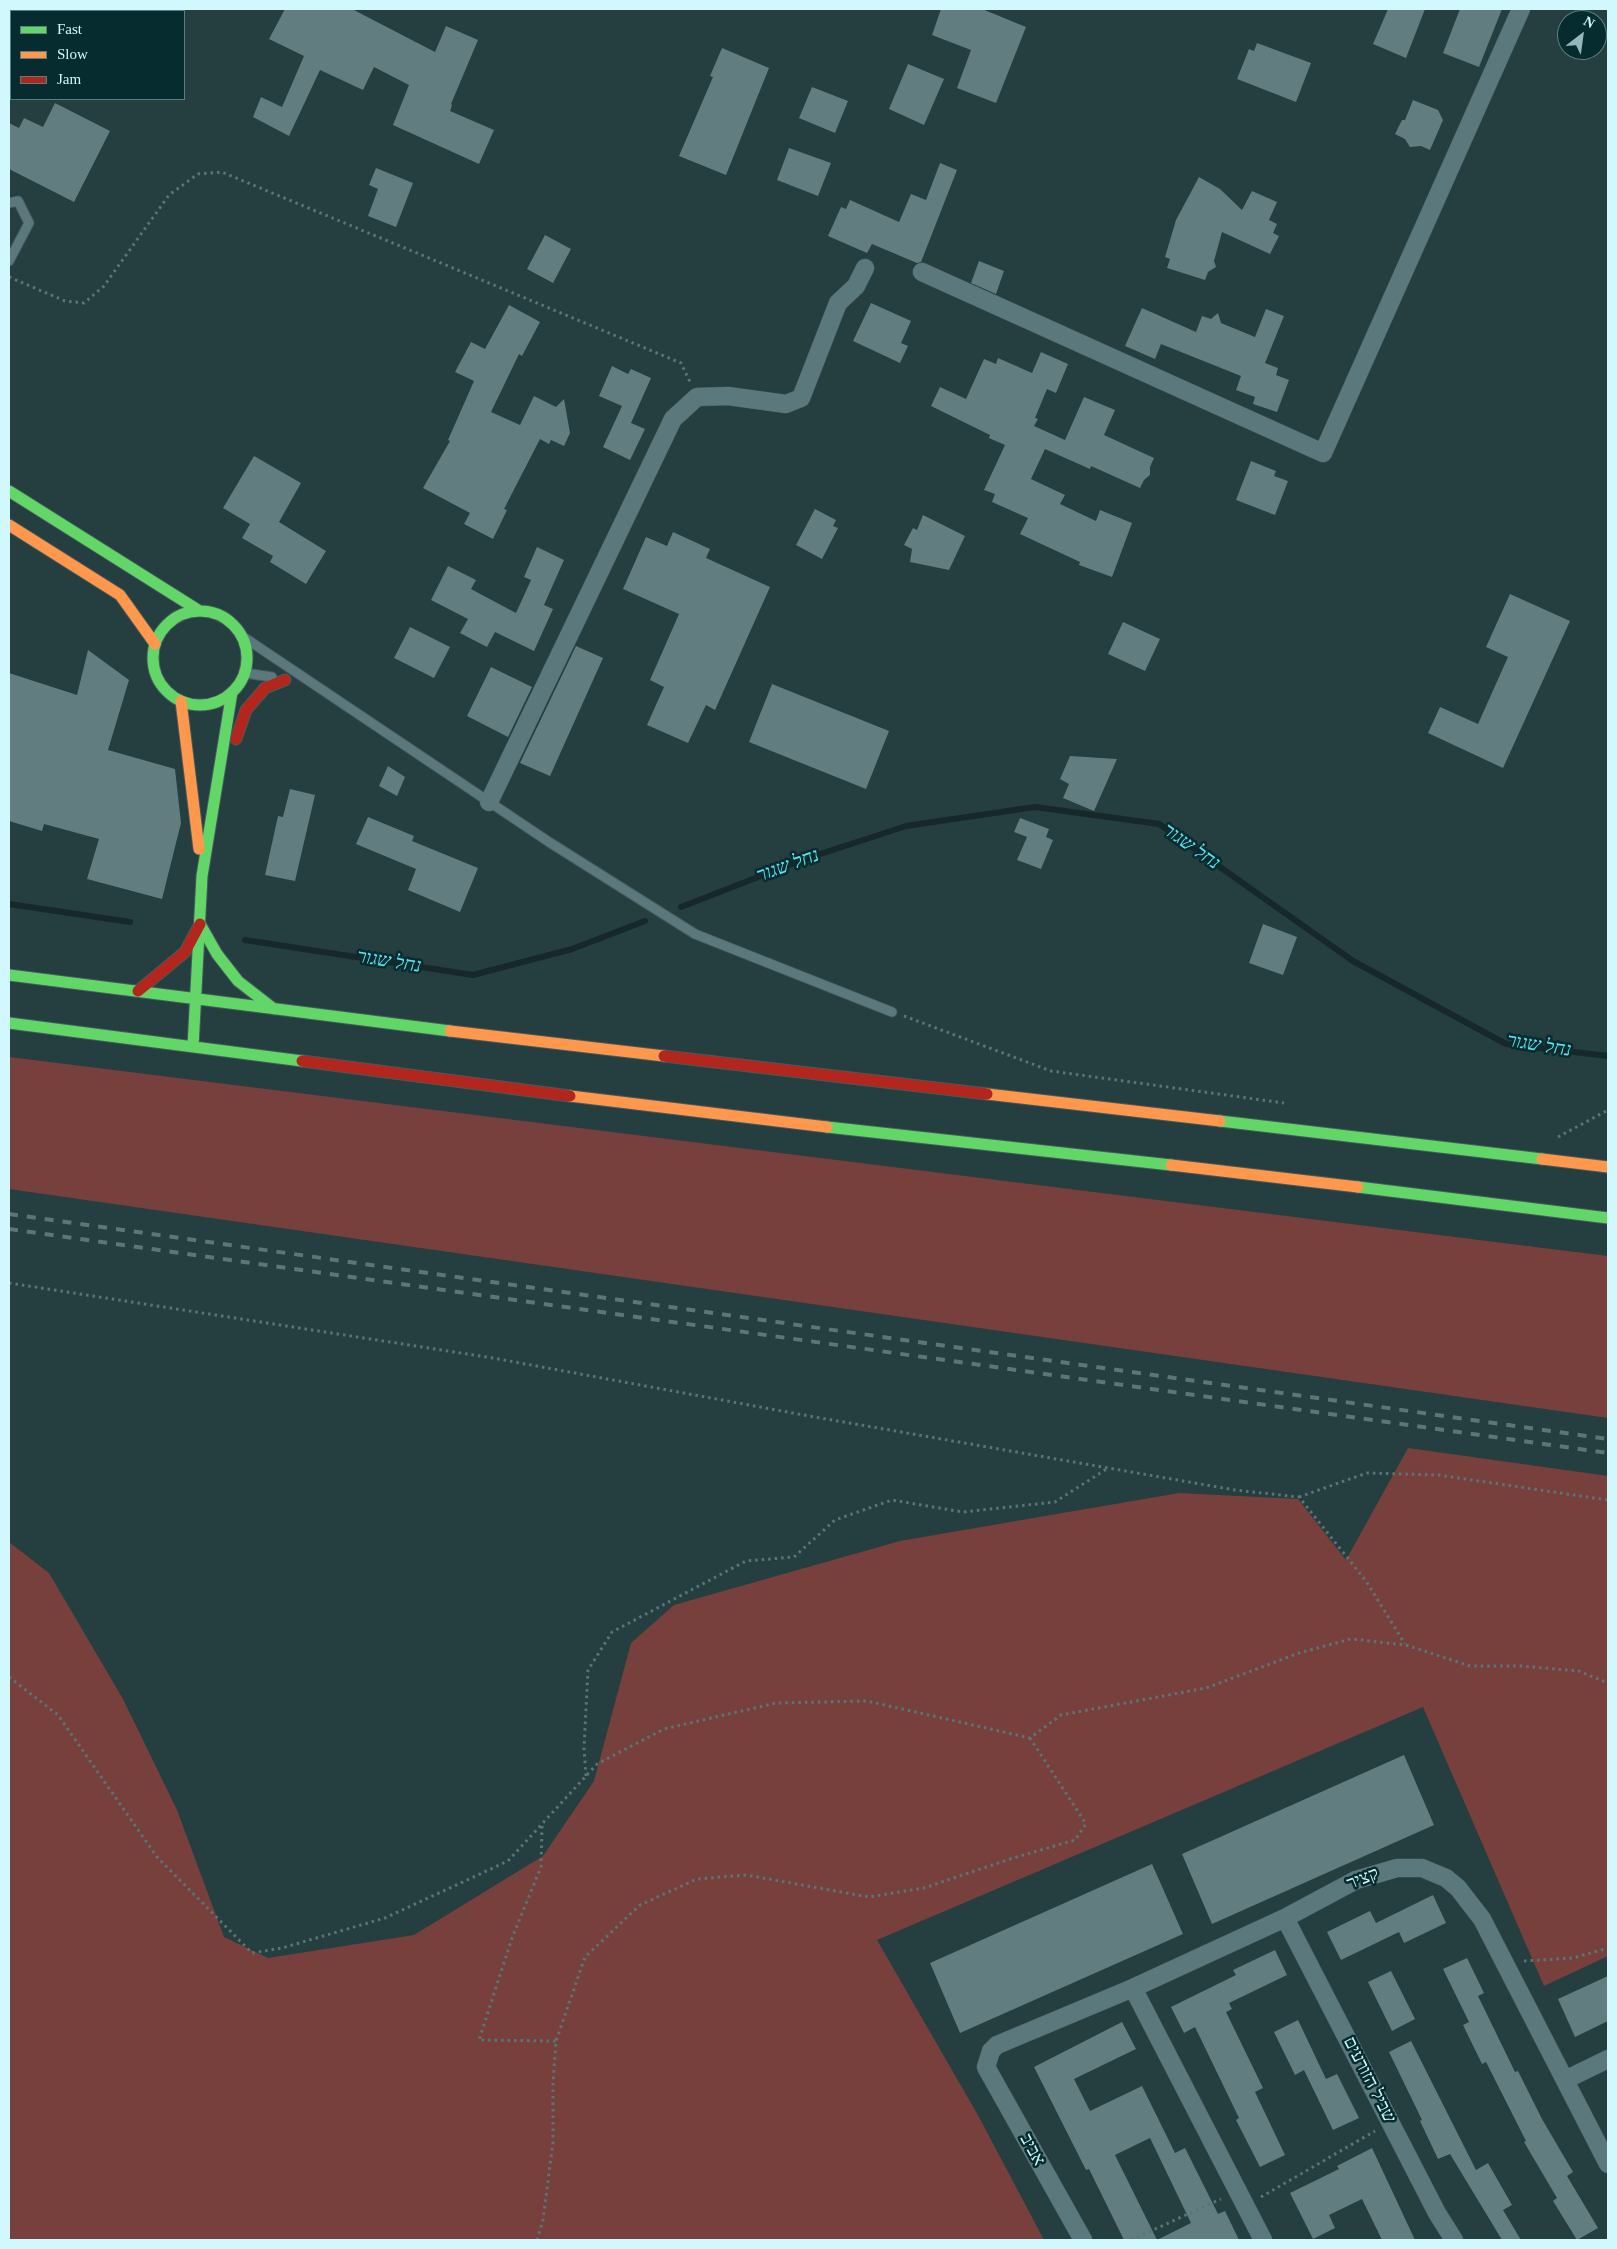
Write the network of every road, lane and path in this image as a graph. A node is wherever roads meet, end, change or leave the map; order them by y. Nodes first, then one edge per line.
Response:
1 (1521, 9) edge
2 (9, 202) edge
3 (9, 261) edge
4 (865, 268) dead end
5 (922, 272) dead end
6 (9, 277) edge
7 (697, 397) junction
8 (9, 491) edge
9 (9, 525) edge
10 (198, 610) junction
11 (242, 636) junction
12 (155, 644) junction
13 (245, 673) junction
14 (285, 680) junction
15 (316, 685) junction
16 (232, 692) junction
17 (180, 701) junction
18 (215, 798) junction
19 (489, 802) junction
20 (202, 876) junction
21 (200, 924) junction
22 (9, 975) edge
23 (138, 991) junction
24 (195, 998) junction
25 (276, 1010) junction
26 (892, 1012) joint
27 (9, 1023) edge
28 (193, 1047) junction
29 (1289, 1104) dead end
30 (1608, 1110) edge
31 (1557, 1137) dead end
32 (1608, 1167) edge
33 (1608, 1218) edge
34 (9, 1284) edge
35 (1108, 1468) junction
36 (1298, 1497) junction
37 (1608, 1500) edge
38 (1406, 1645) junction
39 (9, 1677) edge
40 (1608, 1683) edge
41 (1030, 1738) junction
42 (586, 1777) junction
43 (542, 1824) junction
44 (1285, 1918) junction
45 (1608, 1948) edge
46 (1504, 1961) junction
47 (1133, 1988) junction
48 (556, 2041) junction
49 (988, 2058) joint
50 (1608, 2060) edge
51 (1565, 2080) junction
52 (1390, 2122) junction
53 (1608, 2164) edge
54 (1242, 2198) junction
55 (537, 2240) edge
56 (1083, 2240) edge
57 (1131, 2240) edge
58 (1263, 2240) edge
59 (1454, 2240) edge

1 - 5 street
2 - 3 lane
4 - 7 street
6 - 7 path
7 - 19 street
8 - 10 main road
9 - 12 main road
10 - 11 main road
10 - 12 main road
11 - 13 main road
11 - 15 lane
12 - 17 main road
13 - 14 lane
13 - 16 main road
14 - 15 lane
14 - 18 main road
15 - 19 lane
16 - 17 main road
16 - 18 main road
17 - 20 main road
18 - 20 main road
19 - 26 lane
20 - 21 main road
21 - 23 main road
21 - 24 main road
21 - 25 main road
22 - 23 main road
23 - 24 main road
24 - 25 main road
24 - 28 main road
25 - 32 main road
26 - 29 path
27 - 28 main road
28 - 33 main road
30 - 31 path
34 - 35 path
35 - 36 path
35 - 42 path
36 - 37 path
36 - 38 path
38 - 40 path
38 - 41 path
39 - 43 path
41 - 42 path
41 - 48 path
42 - 43 path
43 - 48 path
44 - 46 street, קציר
44 - 47 street, קציר
44 - 52 street, שביל הזורעים
45 - 46 path
46 - 51 street, קציר
47 - 49 street, קציר
47 - 54 street
48 - 55 path
49 - 56 street, אביב
50 - 51 street
51 - 53 street, קציר
52 - 54 path
52 - 59 street, שביל הזורעים
54 - 57 path
54 - 58 street

